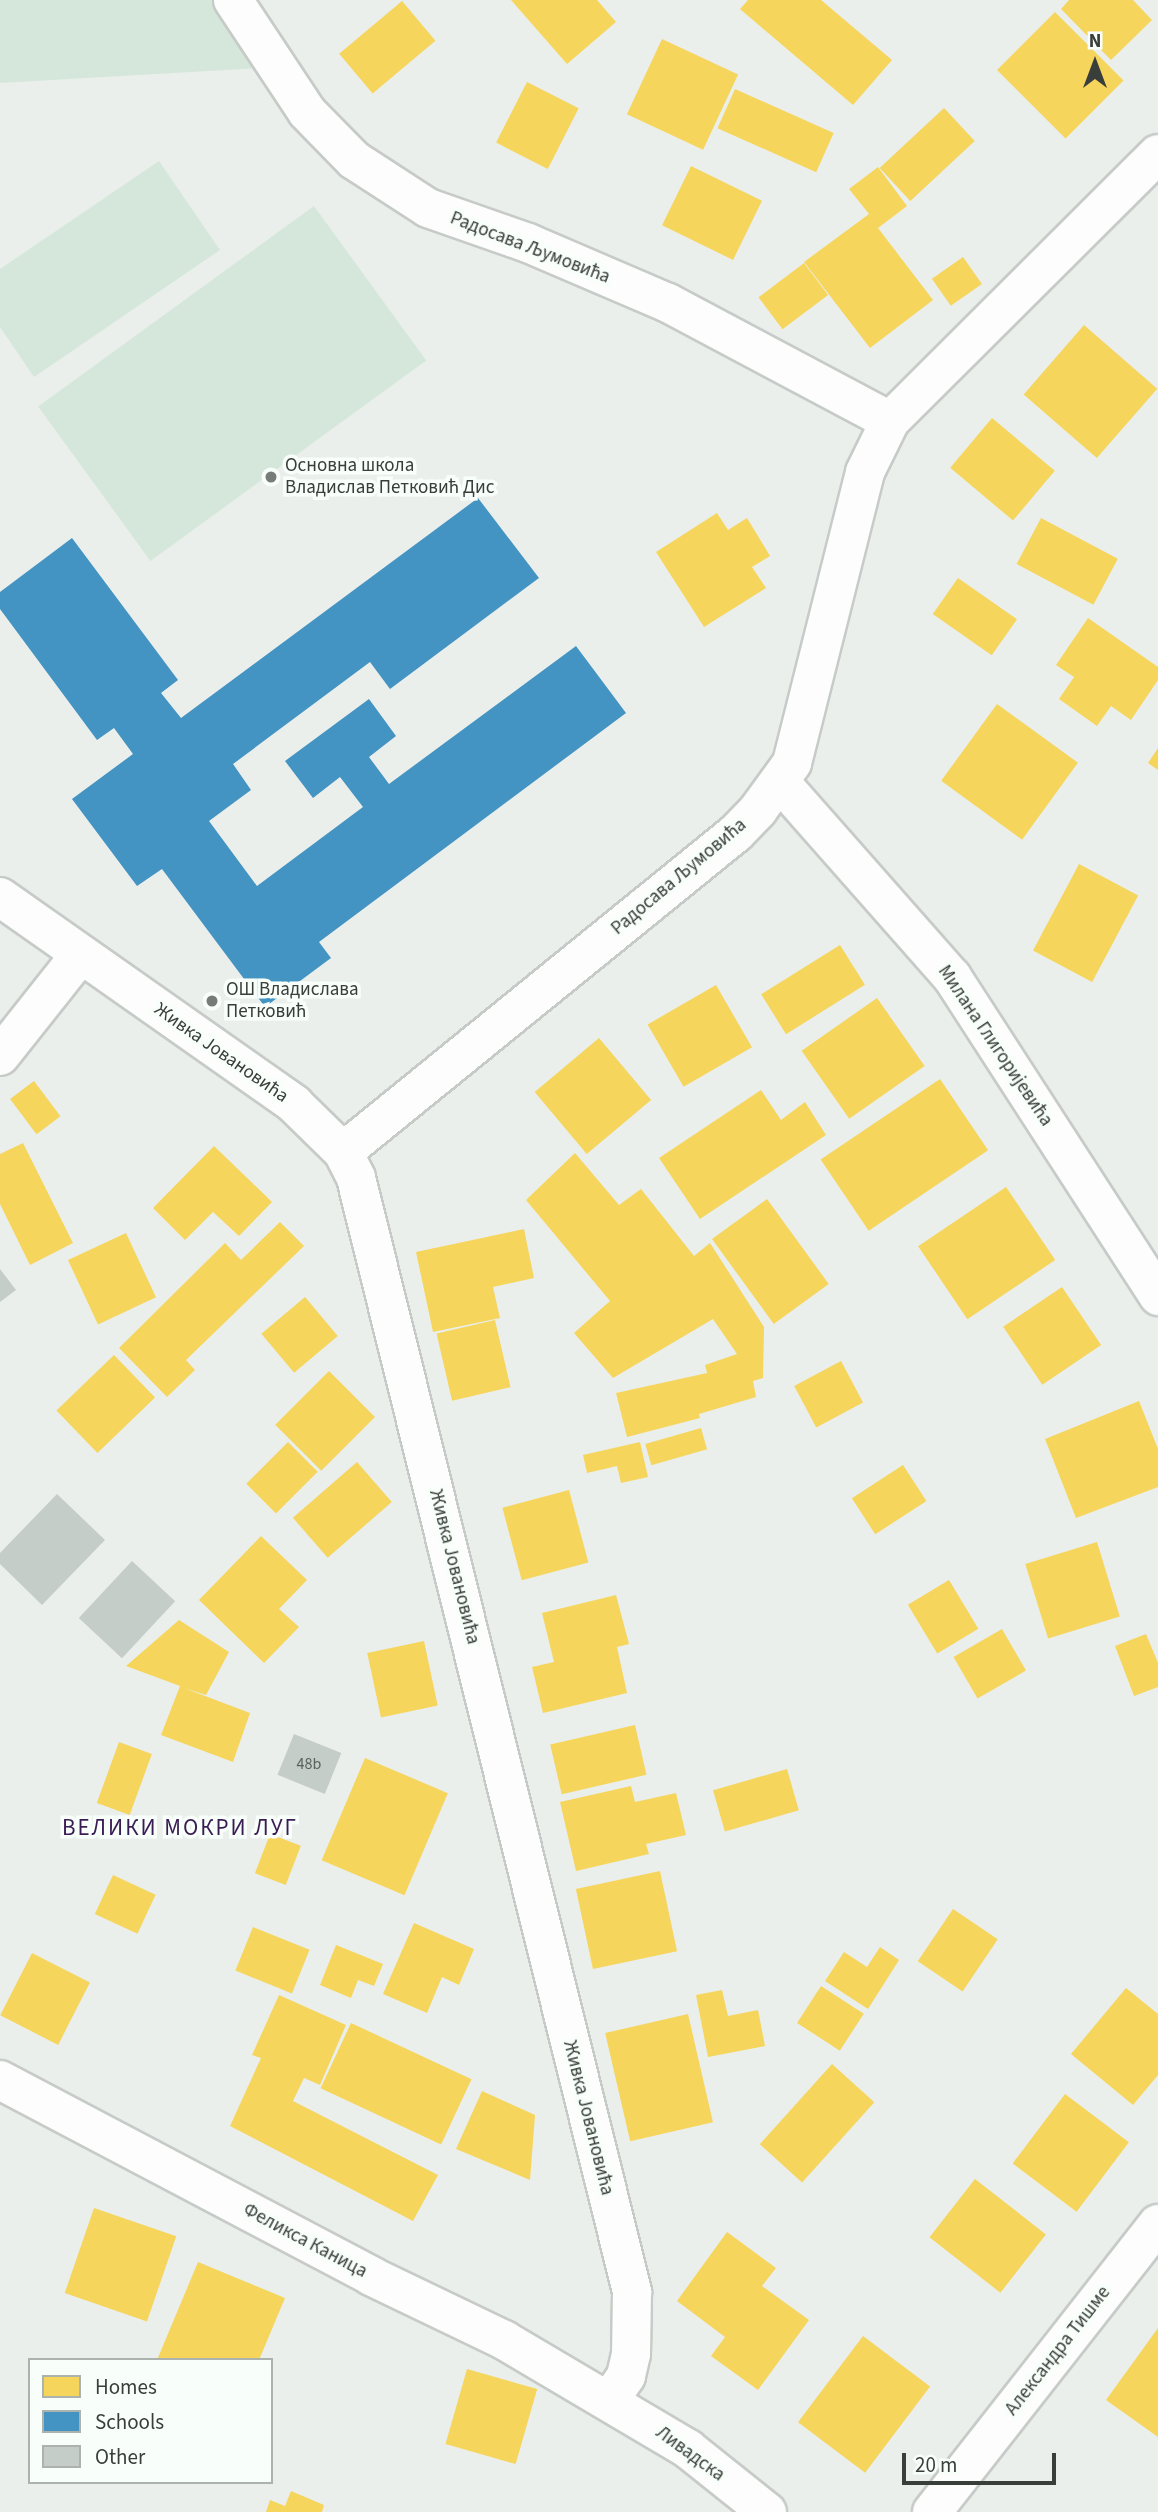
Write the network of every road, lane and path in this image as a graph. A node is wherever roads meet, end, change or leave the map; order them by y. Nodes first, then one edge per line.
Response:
1 (233, 0) edge
2 (1158, 154) edge
3 (890, 421) junction
4 (780, 782) junction
5 (0, 897) edge
6 (80, 955) junction
7 (0, 1056) edge
8 (343, 1152) junction
9 (1158, 1296) edge
10 (0, 2080) edge
11 (1158, 2224) edge
12 (610, 2400) junction
13 (768, 2512) edge
14 (932, 2512) edge

1 - 3 street, Радосава Љумовића
2 - 3 street, Радосава Љумовића
3 - 4 street, Радосава Љумовића
4 - 8 street, Радосава Љумовића
4 - 9 street, Милана Глигоријевића
5 - 6 street, Живка Јовановића
6 - 7 street
6 - 8 street, Живка Јовановића
8 - 12 street, Живка Јовановића
10 - 12 street, Феликса Каница
11 - 14 street, Александра Тишме
12 - 13 street, Ливадска

